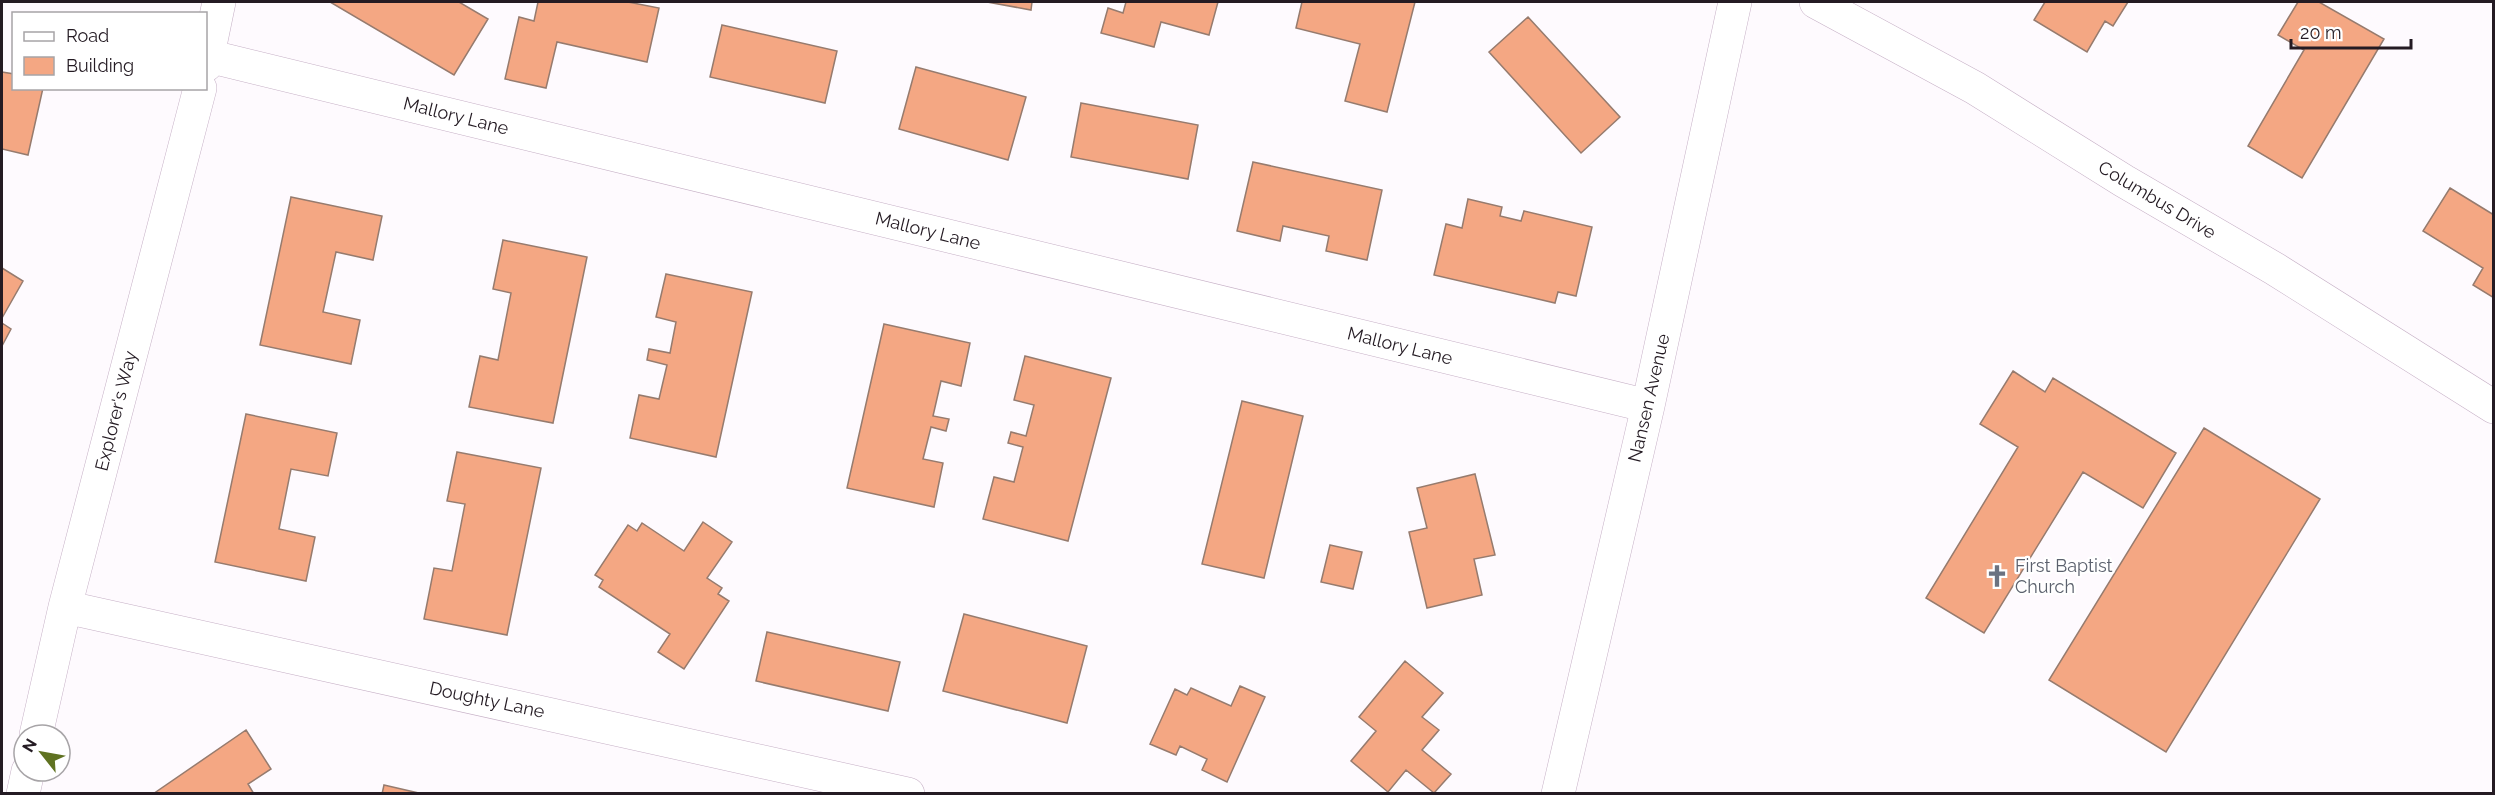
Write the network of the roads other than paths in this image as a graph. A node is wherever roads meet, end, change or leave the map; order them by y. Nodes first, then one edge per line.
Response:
1 (219, 2) edge
2 (1735, 2) edge
3 (1816, 2) edge
4 (207, 60) edge
5 (199, 90) edge
6 (1648, 406) junction
7 (2493, 406) edge
8 (65, 607) junction
9 (39, 723) edge
10 (908, 794) edge
11 (1558, 794) edge

1 - 4 street
2 - 6 street, Nansen Avenue
3 - 7 street, Columbus Drive
4 - 6 street, Mallory Lane
5 - 8 street, Explorer's Way
6 - 11 street, Nansen Avenue
8 - 9 street, Explorer's Way
8 - 10 street, Doughty Lane

